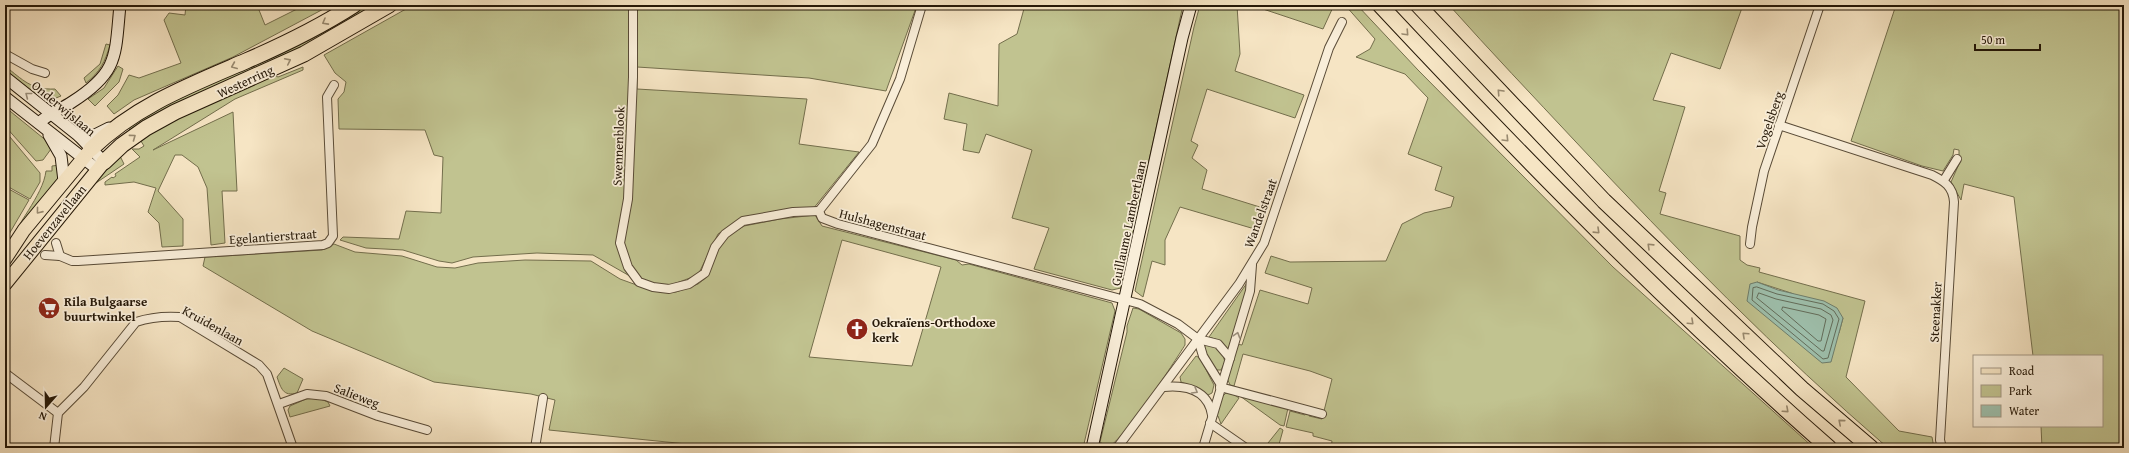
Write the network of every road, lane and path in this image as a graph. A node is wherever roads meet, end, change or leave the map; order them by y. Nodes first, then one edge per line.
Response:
1 (120, 5) edge
2 (354, 5) edge
3 (389, 5) edge
4 (633, 5) edge
5 (922, 5) edge
6 (1191, 5) edge
7 (1380, 5) edge
8 (1418, 5) edge
9 (1432, 5) edge
10 (1820, 5) edge
11 (1342, 22) dead end
12 (1462, 52) junction
13 (5, 54) edge
14 (45, 73) dead end
15 (5, 77) edge
16 (334, 85) dead end
17 (5, 97) edge
18 (69, 104) junction
19 (50, 112) junction
20 (1779, 125) junction
21 (42, 126) junction
22 (117, 126) junction
23 (75, 132) junction
24 (87, 153) junction
25 (1957, 159) dead end
26 (100, 166) junction
27 (1944, 180) junction
28 (64, 181) junction
29 (819, 211) junction
30 (56, 243) dead end
31 (1750, 244) dead end
32 (45, 255) dead end
33 (60, 256) junction
34 (5, 260) edge
35 (1252, 264) junction
36 (5, 284) edge
37 (1126, 299) junction
38 (1198, 339) junction
39 (1230, 358) junction
40 (5, 373) edge
41 (1221, 386) junction
42 (1164, 387) junction
43 (543, 398) dead end
44 (279, 404) junction
45 (58, 414) junction
46 (1322, 414) dead end
47 (1211, 420) junction
48 (427, 430) dead end
49 (54, 448) edge
50 (293, 448) edge
51 (535, 448) edge
52 (1092, 448) edge
53 (1117, 448) edge
54 (1203, 448) edge
55 (1246, 448) edge
56 (1829, 448) edge
57 (1871, 448) edge
58 (1942, 448) edge

1 - 18 street
2 -> 22 highway, Westerring
26 -> 3 highway, Westerring
4 - 29 street, Swennenblook
5 - 29 street, Hulshagenstraat
6 - 37 street, Guillaume Lambertlaan
7 -> 56 highway
8 - 12 highway
9 - 12 highway
10 - 20 street, Vogelsberg
11 - 35 street, Wandelstraat
57 -> 12 highway
13 - 14 street, Onderwijslaan
19 -> 15 street, Onderwijslaan
16 - 33 street, Egelantierstraat
17 - 21 street, Onderwijslaan
18 - 19 street
18 - 23 street
19 - 21 street
19 - 23 street, Onderwijslaan
20 - 27 street
20 - 31 street, Vogelsberg
21 - 24 street, Onderwijslaan
21 - 28 street
22 - 23 street
22 - 24 highway, Westerring
23 - 24 street, Onderwijslaan
24 - 26 street, Onderwijslaan
24 - 28 main road, Hoevenzavellaan
25 - 27 street
26 - 36 main road, Hoevenzavellaan
27 - 58 street, Steenakker
28 -> 34 main road, Hoevenzavellaan
29 - 37 street, Hulshagenstraat
30 - 33 street
32 - 33 street, Egelantierstraat
35 - 38 street, Wandelstraat
39 -> 35 street
37 - 38 street, Hulshagenstraat
37 - 52 street, Guillaume Lambertlaan
38 - 39 street
38 - 41 street
38 - 42 street, Wandelstraat
39 - 41 street
40 - 45 street
41 - 46 street
41 - 47 street
42 -> 47 street
42 - 53 street, Wandelstraat
43 - 51 street
44 - 45 street, Kruidenlaan
44 - 48 street, Salieweg
44 - 50 street, Kruidenlaan
45 - 49 street
47 - 54 street
47 - 55 street

